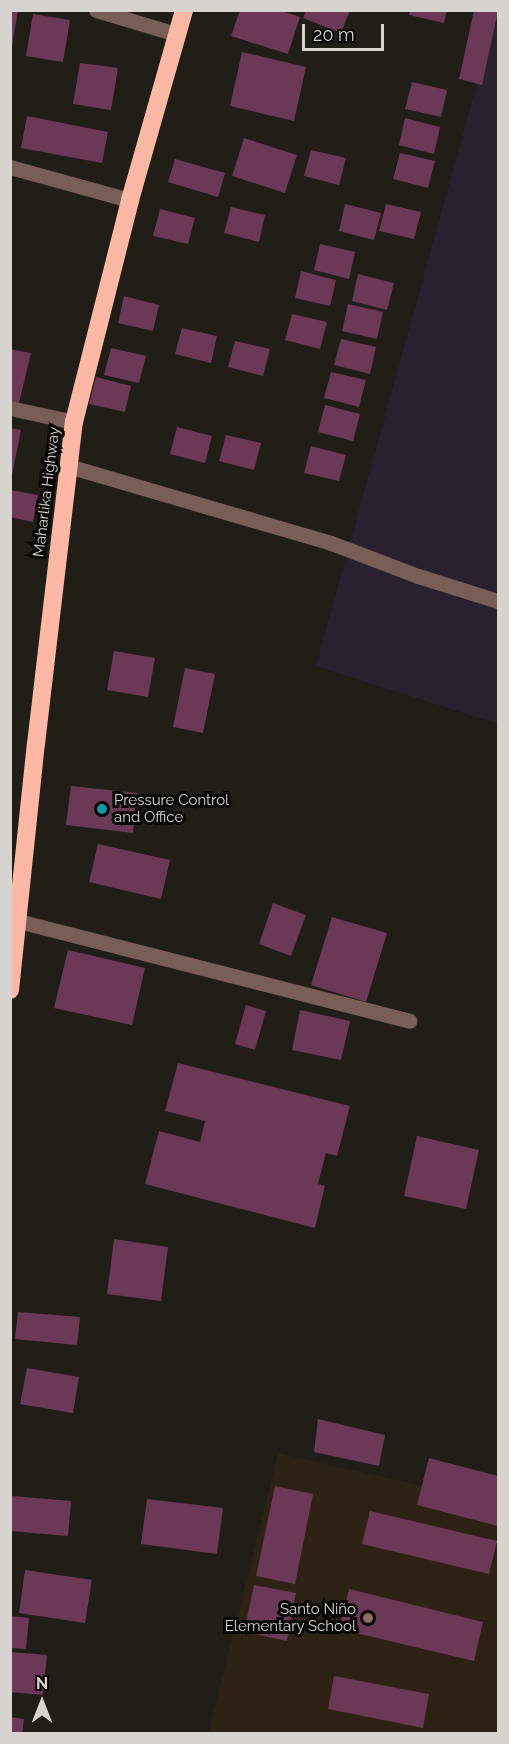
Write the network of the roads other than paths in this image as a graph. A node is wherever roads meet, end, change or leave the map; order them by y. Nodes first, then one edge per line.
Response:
1 (96, 10) edge
2 (184, 10) edge
3 (176, 34) junction
4 (10, 167) edge
5 (130, 200) junction
6 (10, 408) edge
7 (74, 422) junction
8 (68, 466) junction
9 (498, 601) edge
10 (18, 921) junction
11 (10, 990) edge
12 (409, 1021) dead end

1 - 3 street
2 - 3 highway, Maharlika Highway
3 - 5 highway, Maharlika Highway
4 - 5 street
5 - 7 highway, Maharlika Highway
6 - 7 street
7 - 8 highway, Maharlika Highway
8 - 9 street
8 - 10 highway, Maharlika Highway
10 - 11 highway, Maharlika Highway
10 - 12 street

